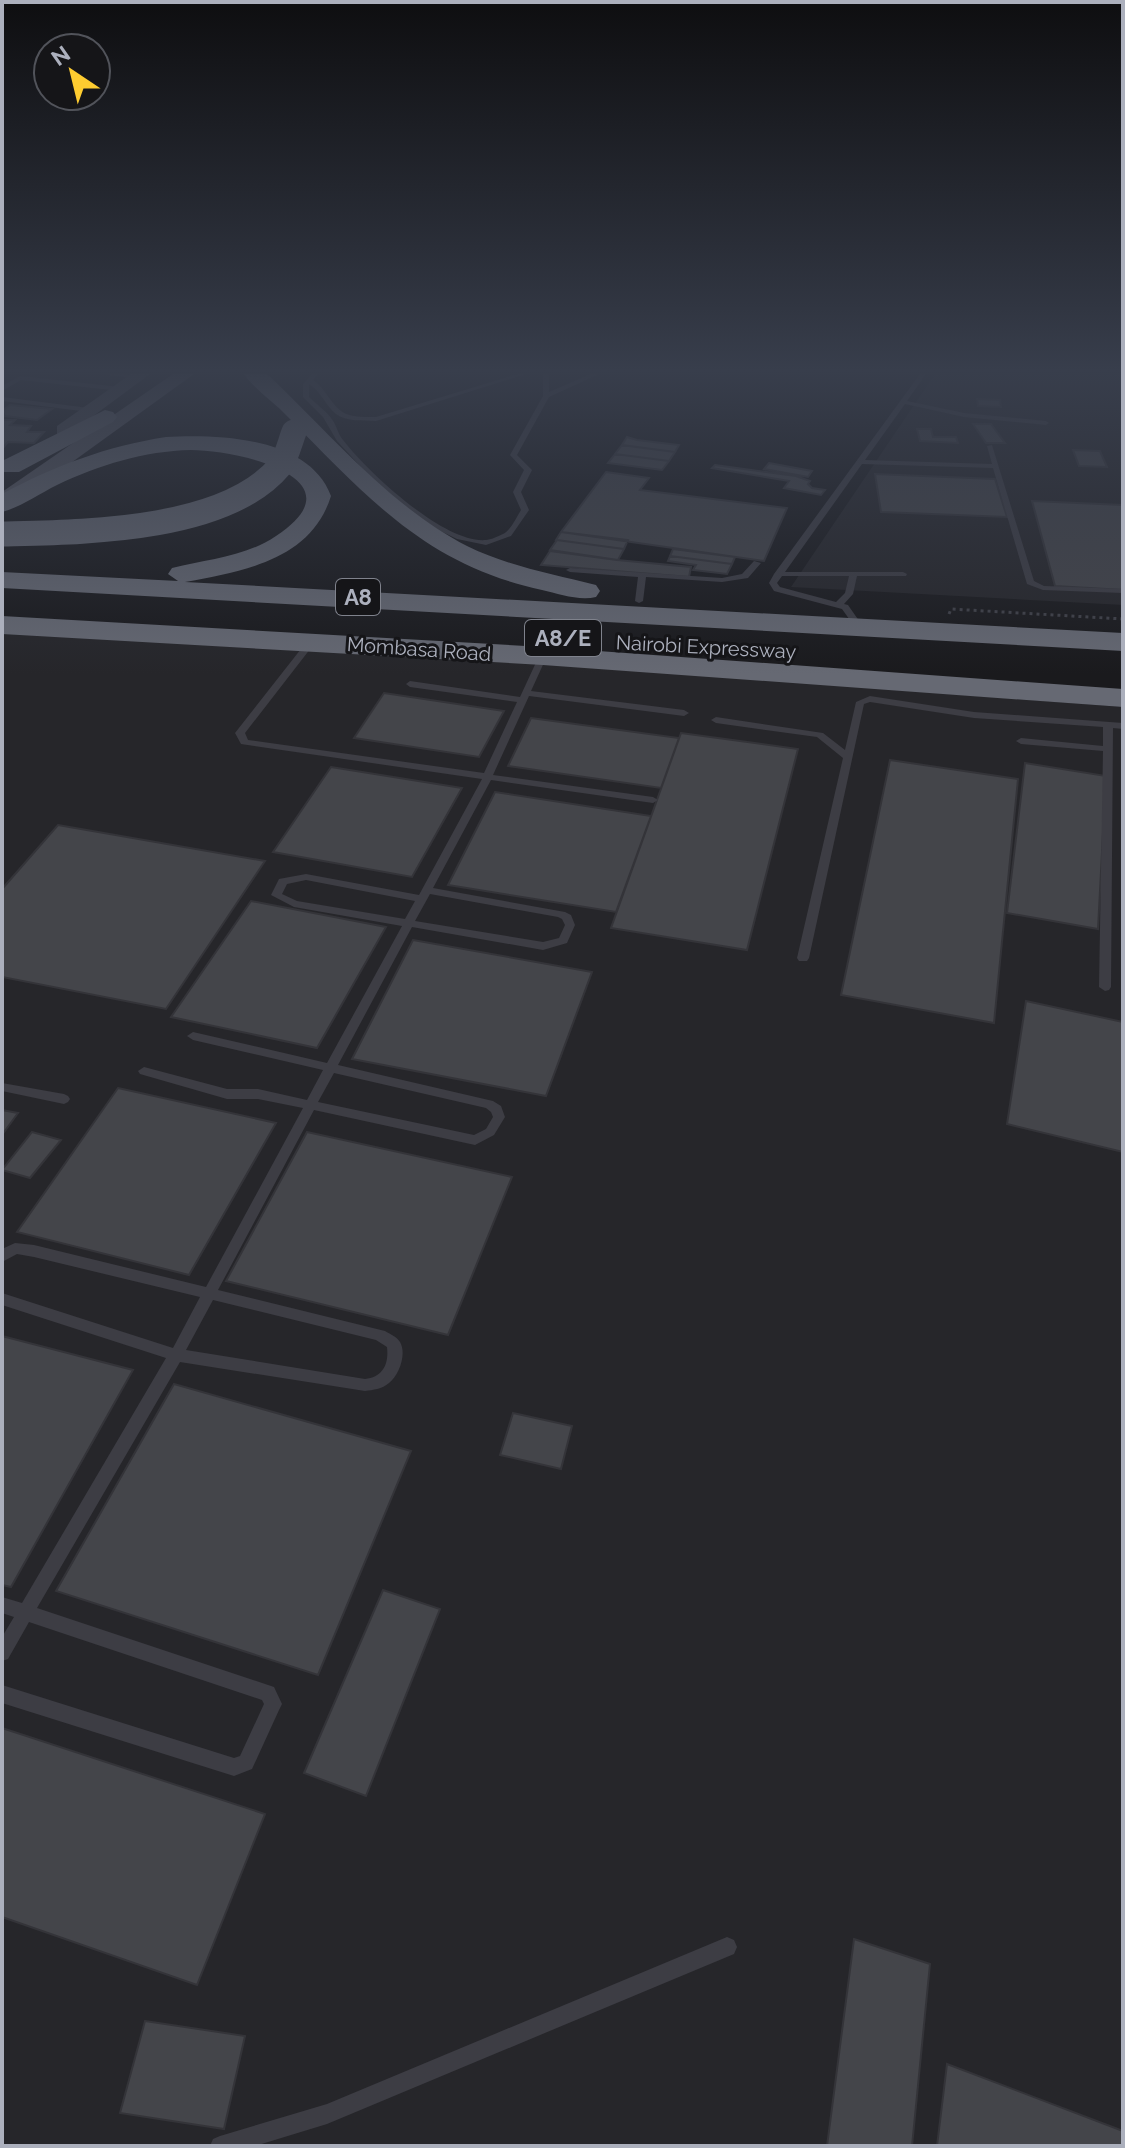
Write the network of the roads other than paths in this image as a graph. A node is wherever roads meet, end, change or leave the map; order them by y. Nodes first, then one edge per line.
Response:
1 (21, 474) edge
2 (43, 474) edge
3 (60, 474) edge
4 (273, 474) edge
5 (304, 474) edge
6 (353, 474) edge
7 (372, 474) edge
8 (526, 474) edge
9 (852, 474) edge
10 (997, 474) edge
11 (2, 489) edge
12 (2, 503) edge
13 (2, 534) edge
14 (757, 563) dead end
15 (570, 570) dead end
16 (778, 574) junction
17 (854, 574) junction
18 (903, 574) dead end
19 (2, 580) edge
20 (37, 582) junction
21 (640, 588) junction
22 (1123, 591) edge
23 (2, 596) edge
24 (839, 604) junction
25 (2, 607) edge
26 (714, 617) junction
27 (2, 625) edge
28 (860, 628) junction
29 (311, 642) junction
30 (1123, 642) edge
31 (543, 656) junction
32 (1123, 658) edge
33 (1123, 673) edge
34 (410, 684) dead end
35 (860, 690) junction
36 (524, 696) junction
37 (1123, 698) edge
38 (684, 713) dead end
39 (716, 720) dead end
40 (1108, 725) junction
41 (1123, 726) edge
42 (1021, 741) dead end
43 (1108, 749) junction
44 (846, 756) junction
45 (488, 776) junction
46 (653, 800) dead end
47 (425, 894) junction
48 (410, 922) junction
49 (803, 958) dead end
50 (1105, 987) dead end
51 (193, 1036) dead end
52 (331, 1068) junction
53 (144, 1071) dead end
54 (2, 1087) edge
55 (64, 1099) dead end
56 (310, 1107) junction
57 (2, 1256) edge
58 (209, 1295) junction
59 (2, 1299) edge
60 (176, 1355) junction
61 (2, 1605) edge
62 (26, 1612) junction
63 (2, 1653) edge
64 (2, 1694) edge
65 (727, 1947) dead end
66 (220, 2146) edge

1 - 11 main road
2 - 12 main road
3 - 12 highway
4 - 13 highway, bridge
5 - 20 highway
6 - 21 highway
7 - 8 lane
9 - 16 lane
10 - 22 lane
14 - 21 lane
15 - 21 lane
16 - 17 lane
16 - 24 lane
17 - 18 lane
17 - 24 lane
19 - 20 highway, Mombasa Road / A8
20 - 26 highway, Mombasa Road / A8
21 - 26 highway
23 - 32 highway, Nairobi Expressway / A8/E
24 - 28 lane
25 - 33 highway, Nairobi Expressway / A8/E
26 - 28 highway, Mombasa Road / A8
27 - 29 highway, Mombasa Road / A8
28 - 30 highway, Mombasa Road / A8
29 - 31 highway, Mombasa Road / A8
29 - 45 lane
31 - 35 highway, Mombasa Road / A8
31 - 36 lane
34 - 36 lane
35 - 37 highway, Mombasa Road / A8
35 - 40 lane
35 - 44 lane
36 - 38 lane
36 - 45 lane
39 - 44 lane
40 - 41 lane
40 - 43 lane
42 - 43 lane
43 - 50 lane
44 - 49 lane
45 - 46 lane
45 - 47 lane
47 - 48 lane
47 - 48 lane
47 - 48 lane
48 - 52 lane
51 - 52 lane
52 - 56 lane
52 - 56 lane
53 - 56 lane
54 - 55 lane
56 - 58 lane
57 - 58 lane
58 - 60 lane
58 - 60 lane
59 - 60 lane
60 - 62 lane
61 - 62 lane
62 - 63 lane
62 - 64 lane
65 - 66 lane

